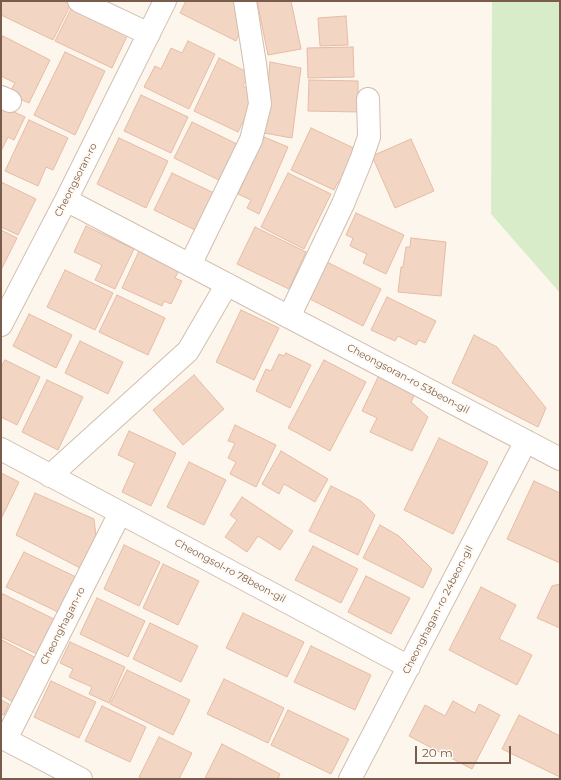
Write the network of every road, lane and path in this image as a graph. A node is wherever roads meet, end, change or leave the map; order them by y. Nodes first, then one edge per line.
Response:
1 (79, 1) edge
2 (165, 1) edge
3 (246, 1) edge
4 (149, 34) junction
5 (368, 100) dead end
6 (66, 200) junction
7 (190, 265) junction
8 (227, 284) junction
9 (290, 317) junction
10 (1, 325) edge
11 (526, 441) junction
12 (1, 449) edge
13 (560, 459) edge
14 (50, 476) junction
15 (120, 513) junction
16 (409, 667) junction
17 (4, 738) edge
18 (81, 779) edge
19 (350, 779) edge

1 - 4 lane
2 - 4 lane, Cheongsoran-ro
3 - 7 lane
4 - 6 lane, Cheongsoran-ro
5 - 9 lane
6 - 7 lane, Cheongsoran-ro 53beon-gil
6 - 10 lane, Cheongsoran-ro
7 - 8 lane, Cheongsoran-ro 53beon-gil
8 - 9 lane, Cheongsoran-ro 53beon-gil
8 - 14 lane
9 - 11 lane, Cheongsoran-ro 53beon-gil
11 - 13 lane, Cheongsoran-ro 53beon-gil
11 - 16 lane, Cheonghagan-ro 24beon-gil
12 - 14 lane, Cheongsol-ro 78beon-gil
14 - 15 lane, Cheongsol-ro 78beon-gil
15 - 16 lane, Cheongsol-ro 78beon-gil
15 - 17 lane, Cheonghagan-ro
16 - 19 lane, Cheonghagan-ro 24beon-gil
17 - 18 lane, Cheonghagan-ro

